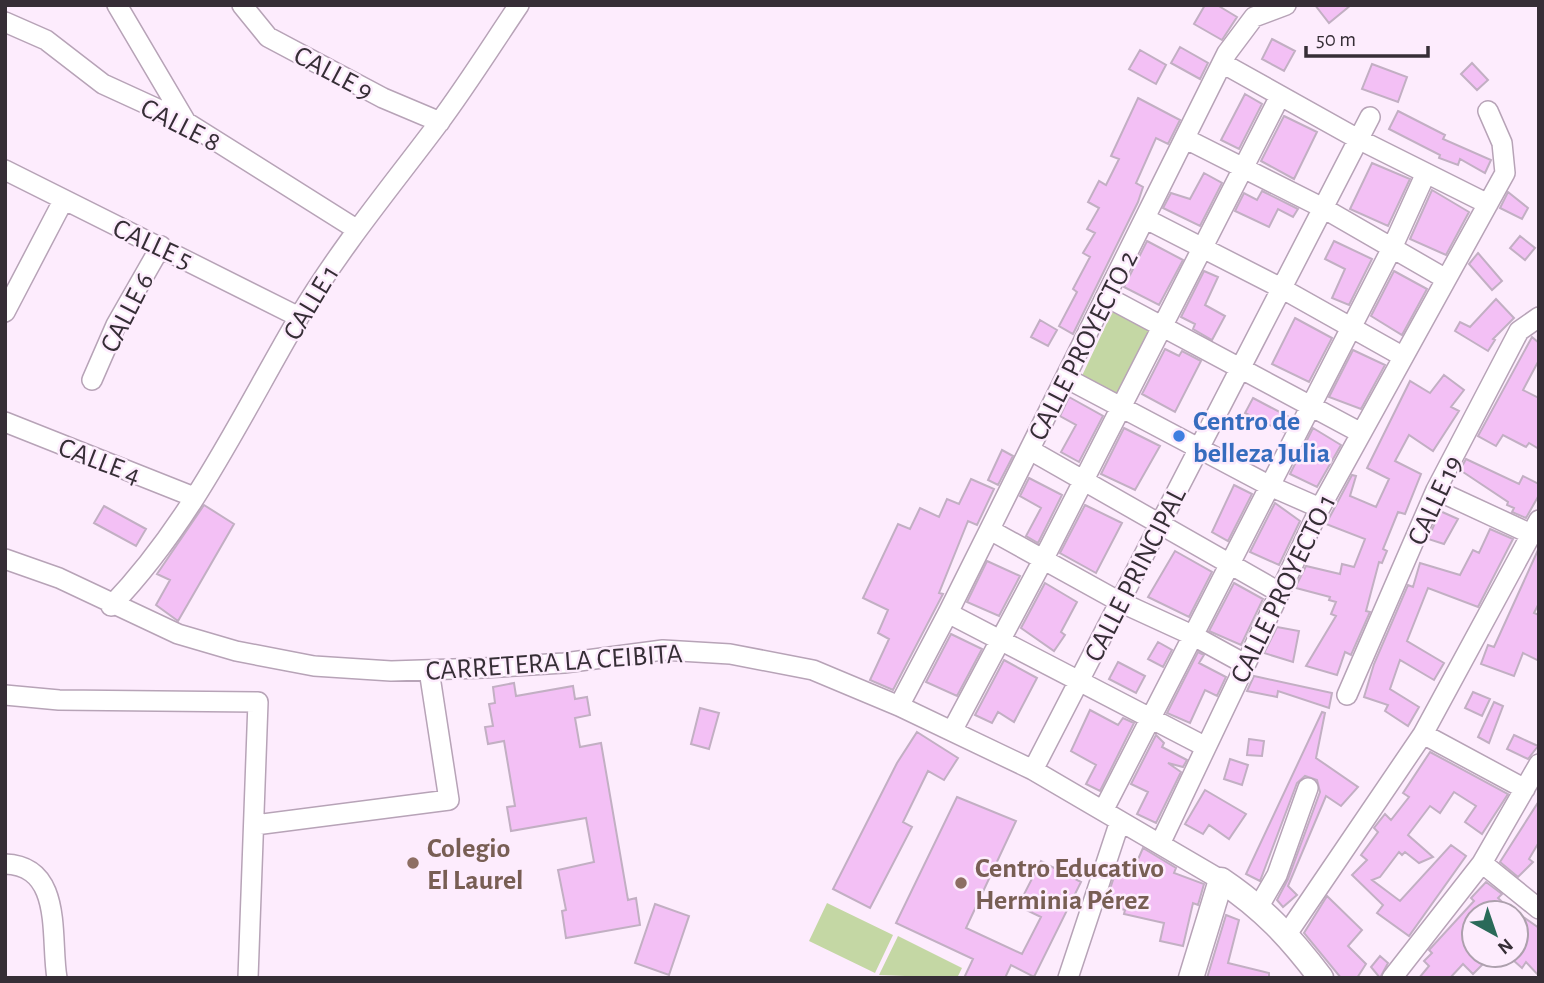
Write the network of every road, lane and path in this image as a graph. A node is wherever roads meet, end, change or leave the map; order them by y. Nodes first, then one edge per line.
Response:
1 (117, 5) edge
2 (242, 5) edge
3 (519, 5) edge
4 (1286, 5) edge
5 (5, 22) edge
6 (1222, 63) junction
7 (1280, 96) junction
8 (1488, 111) dead end
9 (1370, 117) dead end
10 (186, 122) junction
11 (440, 122) junction
12 (1186, 139) junction
13 (1359, 139) junction
14 (1242, 167) junction
15 (5, 170) edge
16 (1426, 173) junction
17 (63, 201) junction
18 (1488, 204) junction
19 (1323, 208) junction
20 (1146, 219) junction
21 (356, 229) junction
22 (161, 246) junction
23 (1201, 247) junction
24 (1392, 248) junction
25 (1446, 279) junction
26 (1281, 288) junction
27 (1107, 297) junction
28 (5, 312) edge
29 (299, 317) junction
30 (1539, 317) edge
31 (1162, 324) junction
32 (1350, 327) junction
33 (1402, 356) junction
34 (1240, 368) junction
35 (1066, 379) junction
36 (93, 380) dead end
37 (1120, 408) junction
38 (1311, 408) junction
39 (5, 422) edge
40 (1361, 433) junction
41 (1199, 449) junction
42 (1030, 450) junction
43 (1083, 481) junction
44 (1269, 486) junction
45 (1436, 491) junction
46 (194, 497) junction
47 (1320, 508) junction
48 (1160, 524) junction
49 (1535, 527) edge
50 (990, 530) junction
51 (5, 559) edge
52 (1043, 560) junction
53 (1228, 563) junction
54 (1279, 592) junction
55 (1120, 602) junction
56 (111, 606) junction
57 (948, 613) junction
58 (1192, 635) junction
59 (1000, 640) junction
60 (1245, 664) junction
61 (429, 670) junction
62 (1079, 682) junction
63 (5, 695) edge
64 (1347, 695) dead end
65 (899, 706) junction
66 (1150, 719) junction
67 (952, 731) junction
68 (1423, 734) junction
69 (1206, 747) junction
70 (1539, 764) edge
71 (1033, 770) junction
72 (1308, 788) dead end
73 (1525, 789) junction
74 (1112, 816) junction
75 (255, 825) junction
76 (1160, 844) junction
77 (1482, 863) junction
78 (5, 864) edge
79 (1222, 880) junction
80 (1259, 906) junction
81 (1539, 909) edge
82 (1287, 934) junction
83 (57, 978) edge
84 (248, 978) edge
85 (1068, 978) edge
86 (1191, 978) edge
87 (1321, 978) edge
88 (1392, 978) edge

1 - 10 street
2 - 11 street, CALLE 9
3 - 11 street, CALLE 1
4 - 6 street, CALLE PROYECTO 2
5 - 10 street, CALLE 8
6 - 7 street
6 - 12 street, CALLE PROYECTO 2
7 - 13 street
7 - 14 street
8 - 18 street, CALLE PROYECTO 1
9 - 13 street, CALLE PRINCIPAL
10 - 21 street, CALLE 8
11 - 21 street, CALLE 1
12 - 14 street
12 - 20 street, CALLE PROYECTO 2
13 - 16 street
13 - 19 street, CALLE PRINCIPAL
14 - 19 street
14 - 23 street
15 - 17 street, CALLE 5
16 - 18 street
16 - 24 street
17 - 22 street, CALLE 5
17 - 28 street
18 - 25 street, CALLE PROYECTO 1
19 - 24 street
19 - 26 street, CALLE PRINCIPAL
20 - 23 street
20 - 27 street, CALLE PROYECTO 2
21 - 29 street, CALLE 1
22 - 29 street, CALLE 5
22 - 36 street, CALLE 6
23 - 26 street
23 - 31 street
24 - 25 street
24 - 32 street
25 - 33 street, CALLE PROYECTO 1
26 - 32 street
26 - 34 street, CALLE PRINCIPAL
27 - 31 street
27 - 35 street, CALLE PROYECTO 2
29 - 46 street, CALLE 1
30 - 45 street, CALLE 19
31 - 34 street
31 - 37 street
32 - 33 street
32 - 38 street
33 - 40 street, CALLE PROYECTO 1
34 - 38 street
34 - 41 street, CALLE PRINCIPAL
35 - 37 street
35 - 42 street, CALLE PROYECTO 2
37 - 41 street
37 - 43 street
38 - 40 street
38 - 44 street
39 - 46 street, CALLE 4
40 - 47 street, CALLE PROYECTO 1
41 - 44 street
41 - 48 street, CALLE PRINCIPAL
42 - 43 street
42 - 50 street, CALLE PROYECTO 2
43 - 48 street
43 - 52 street
44 - 47 street
44 - 53 street
45 - 49 street
45 - 64 street, CALLE 19
46 - 56 street, CALLE 1
47 - 54 street, CALLE PROYECTO 1
48 - 53 street
48 - 55 street, CALLE PRINCIPAL
49 - 68 street
50 - 52 street
50 - 57 street, CALLE PROYECTO 2
51 - 56 street, CARRETERA LA CEIBITA
52 - 55 street
52 - 59 street
53 - 54 street
53 - 58 street
54 - 60 street, CALLE PROYECTO 1
55 - 58 street
55 - 62 street, CALLE PRINCIPAL
56 - 61 street, CARRETERA LA CEIBITA
57 - 59 street
57 - 65 street, CALLE PROYECTO 2
58 - 60 street
58 - 66 street
59 - 62 street
59 - 67 street
60 - 69 street, CALLE PROYECTO 1
61 - 65 street, CARRETERA LA CEIBITA
61 - 75 street
62 - 66 street
62 - 71 street, CALLE PRINCIPAL
63 - 75 street
65 - 67 street, CARRETERA LA CEIBITA
66 - 69 street
66 - 74 street
67 - 71 street, CARRETERA LA CEIBITA
68 - 73 street
68 - 82 street
69 - 76 street, CALLE PROYECTO 1
70 - 73 street
71 - 74 street, CARRETERA LA CEIBITA
72 - 80 street
73 - 77 street
74 - 76 street, CARRETERA LA CEIBITA
74 - 85 street
75 - 84 street
76 - 79 street, CARRETERA LA CEIBITA
77 - 81 street
77 - 88 street
78 - 83 street
79 - 80 main road, CARRETERA LA CEIBITA
79 - 86 main road
80 - 82 main road, CARRETERA LA CEIBITA
82 - 87 main road, CARRETERA LA CEIBITA

